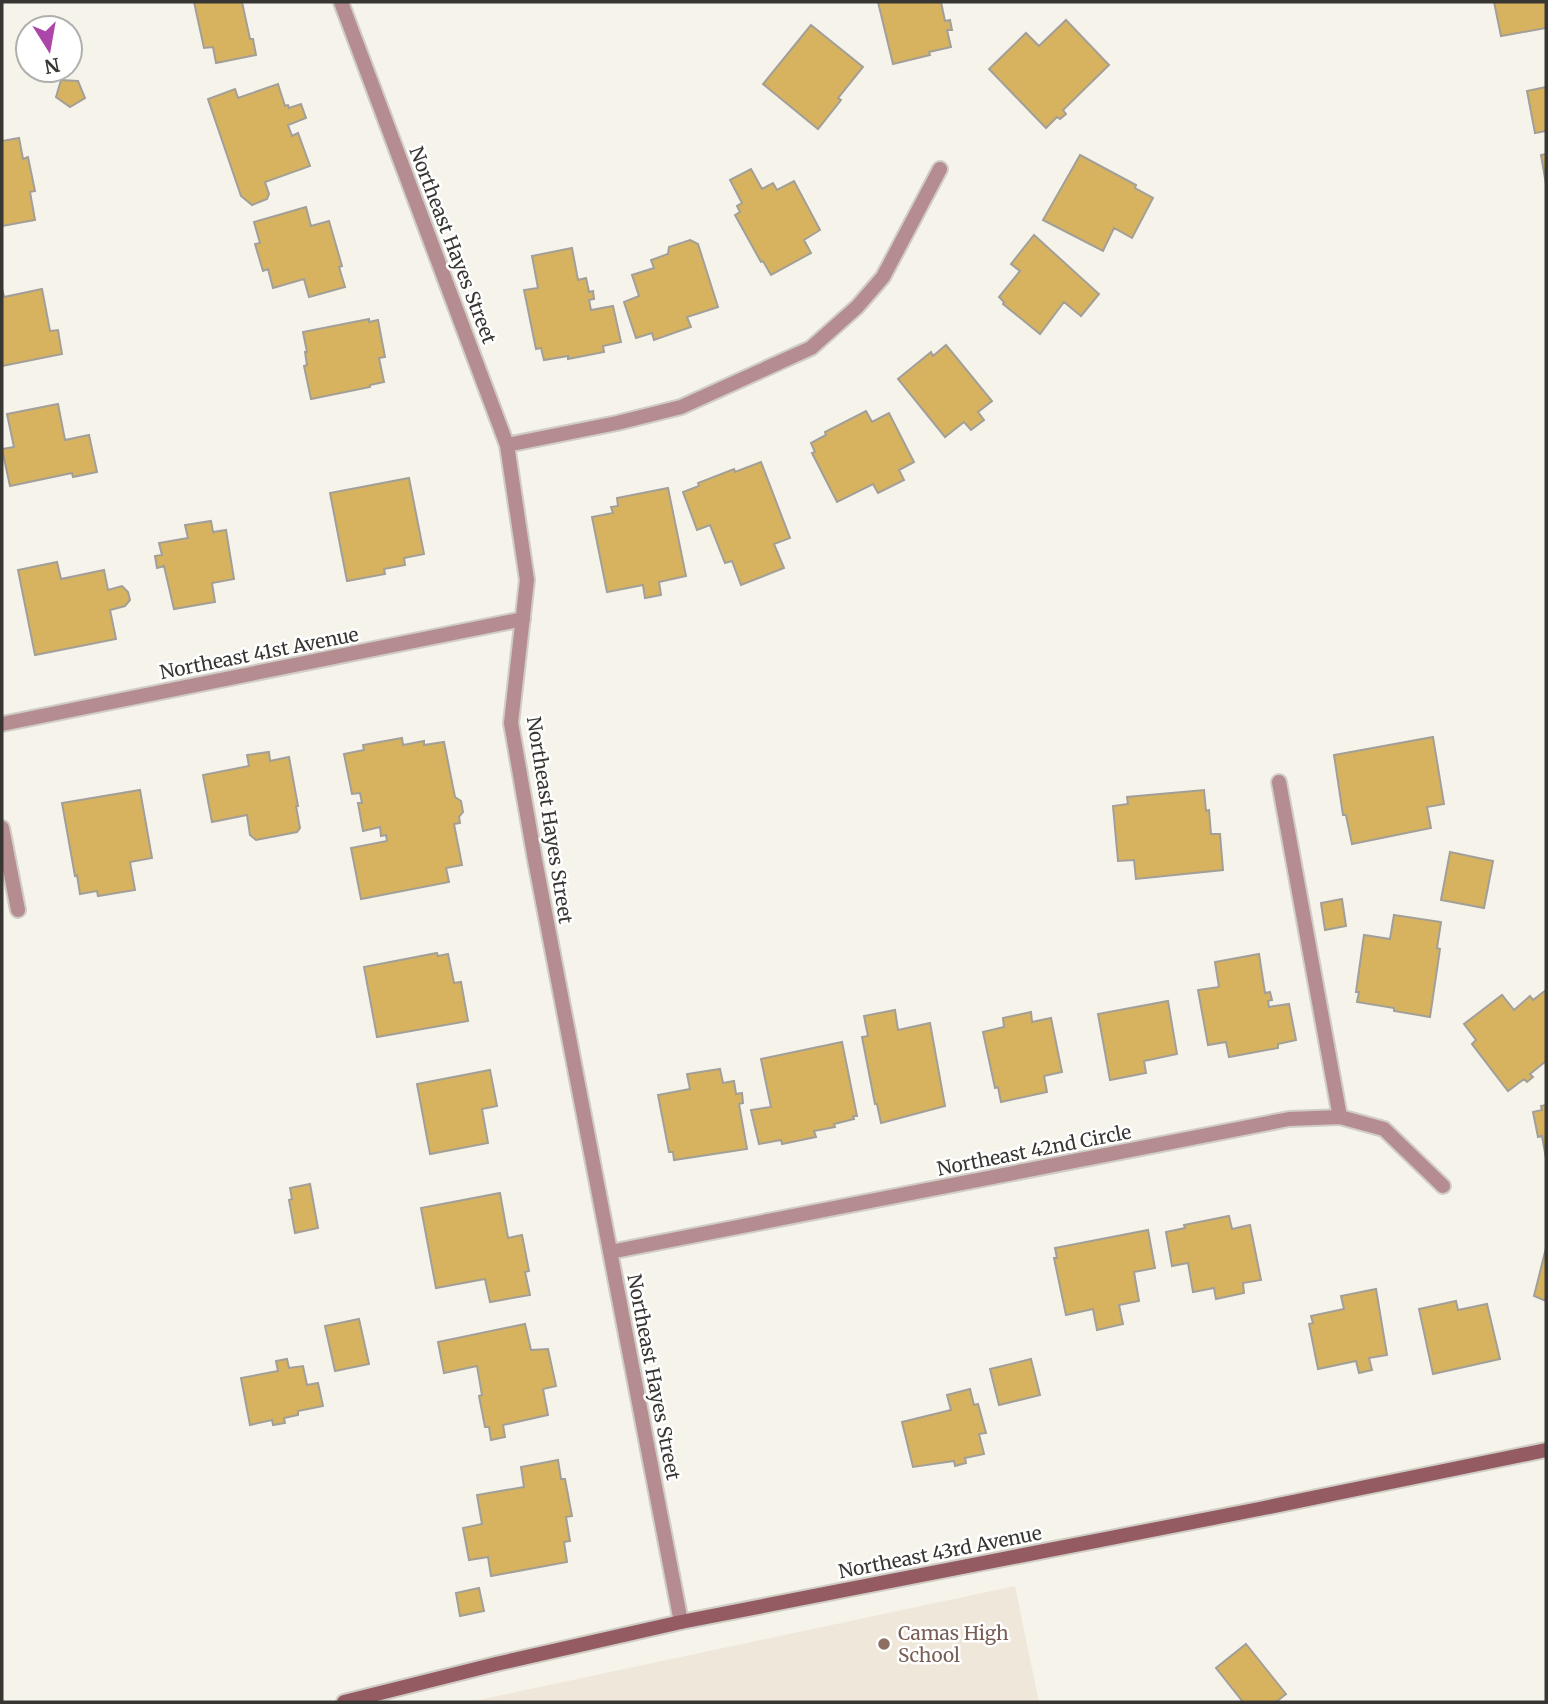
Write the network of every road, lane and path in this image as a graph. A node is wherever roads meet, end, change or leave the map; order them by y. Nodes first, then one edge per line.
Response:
1 (341, 2) edge
2 (940, 169) dead end
3 (508, 445) junction
4 (523, 620) junction
5 (2, 724) edge
6 (1279, 782) dead end
7 (2, 828) edge
8 (18, 910) dead end
9 (1340, 1117) junction
10 (1443, 1186) dead end
11 (610, 1252) junction
12 (1546, 1450) edge
13 (681, 1622) junction
14 (344, 1702) edge

1 - 3 street, Northeast Hayes Street
2 - 3 street
3 - 4 street, Northeast Hayes Street
4 - 5 street, Northeast 41st Avenue
4 - 11 street, Northeast Hayes Street
6 - 9 street
7 - 8 street
9 - 10 street, Northeast 42nd Circle
9 - 11 street, Northeast 42nd Circle
11 - 13 street, Northeast Hayes Street
12 - 13 street, Northeast 43rd Avenue
13 - 14 street, Northeast 43rd Avenue

